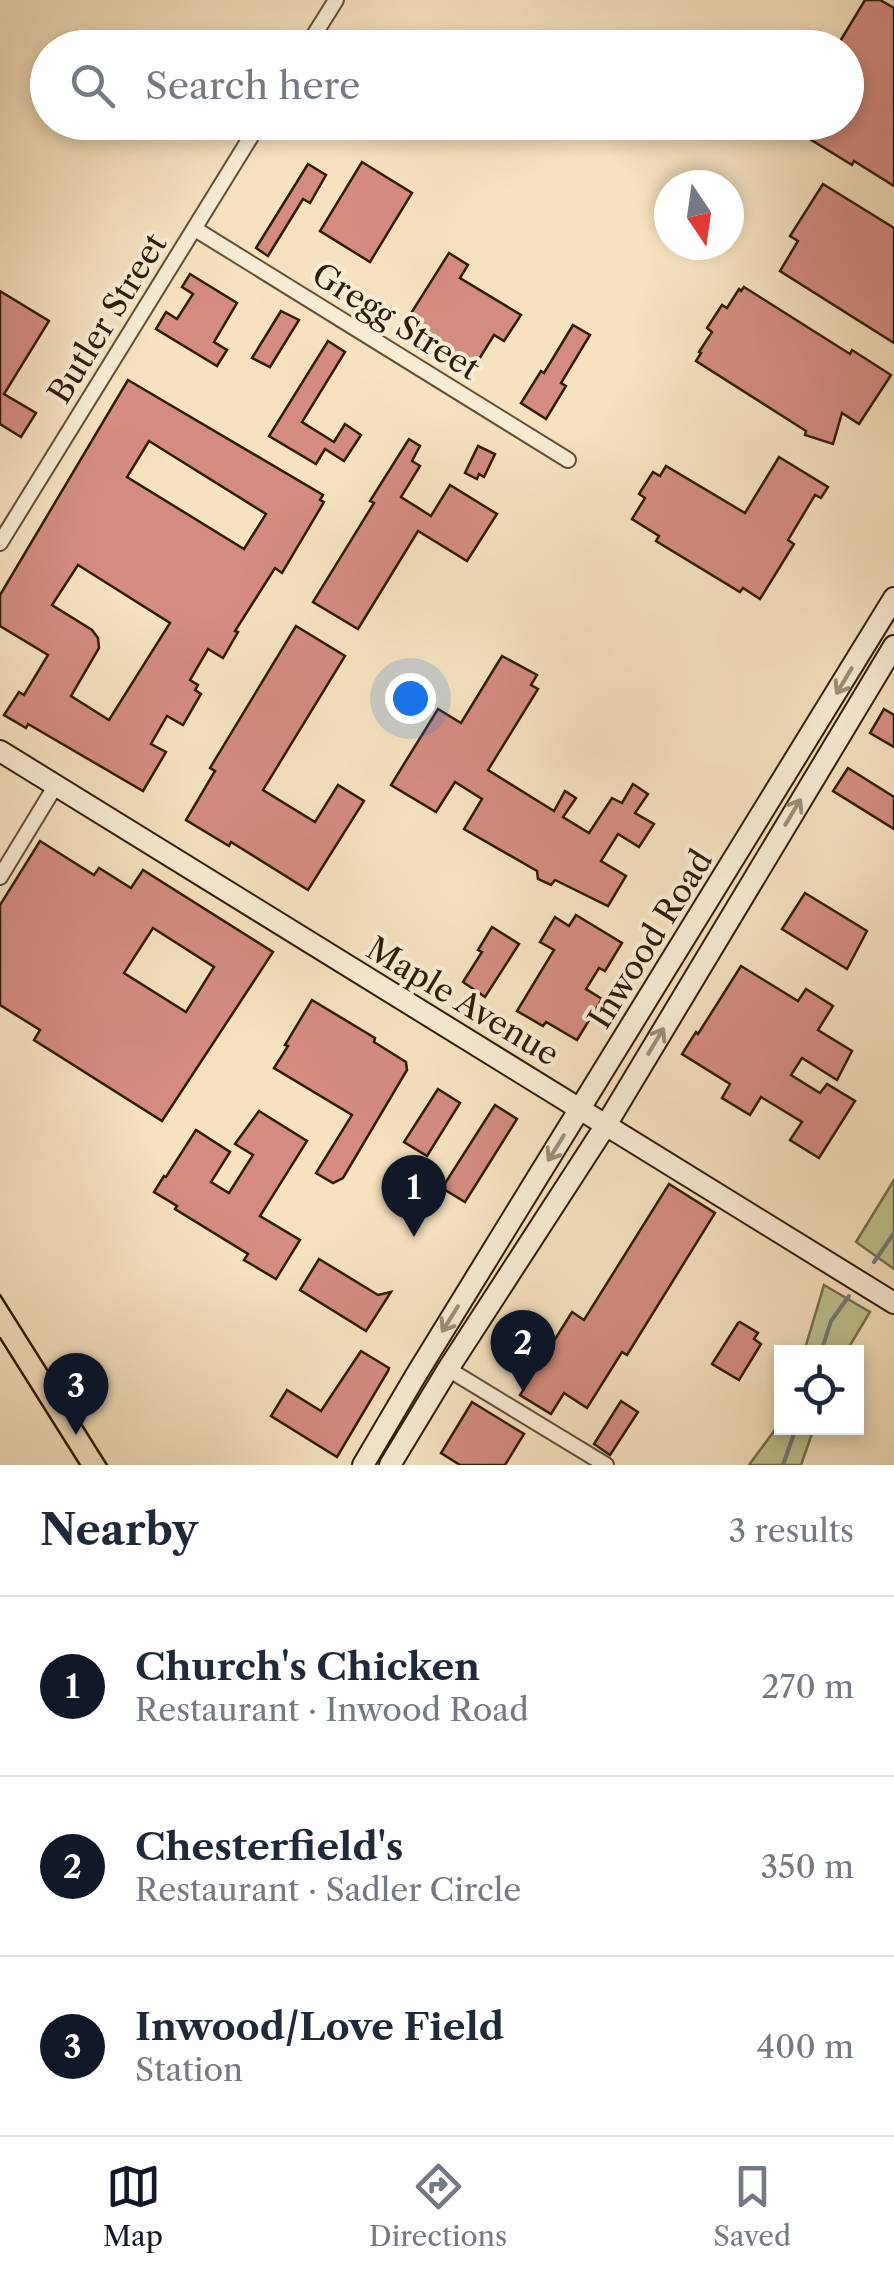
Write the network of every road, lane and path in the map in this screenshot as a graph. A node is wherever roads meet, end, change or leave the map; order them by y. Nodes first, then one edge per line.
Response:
1 (336, 0) edge
2 (317, 30) edge
3 (249, 140) edge
4 (195, 229) junction
5 (568, 460) dead end
6 (0, 543) edge
7 (894, 598) edge
8 (894, 646) edge
9 (0, 751) edge
10 (797, 758) junction
11 (818, 770) junction
12 (56, 786) junction
13 (0, 877) edge
14 (672, 961) junction
15 (689, 985) junction
16 (581, 1108) junction
17 (606, 1125) junction
18 (502, 1236) junction
19 (526, 1250) junction
20 (894, 1303) edge
21 (427, 1356) junction
22 (448, 1369) junction
23 (363, 1465) edge
24 (390, 1465) edge
25 (606, 1465) edge

1 - 2 street
3 - 4 street, Butler Street
4 - 5 street, Gregg Street
4 - 6 street, Butler Street
7 -> 10 main road, Inwood Road
8 - 11 main road, Inwood Road
9 - 12 main road, Maple Avenue
10 - 11 main road
10 - 14 main road, Inwood Road
15 -> 11 main road, Inwood Road
12 - 13 street
12 - 16 main road, Maple Avenue
14 - 15 main road
14 - 16 main road, Inwood Road
17 -> 15 main road, Inwood Road
16 - 17 main road, Maple Avenue
16 -> 18 main road, Inwood Road
17 - 19 main road, Inwood Road
17 - 20 main road, Maple Avenue
18 - 19 main road
18 -> 21 main road, Inwood Road
19 - 22 main road, Inwood Road
21 - 22 main road
21 - 23 main road, Inwood Road
22 - 24 main road, Inwood Road
22 - 25 street

